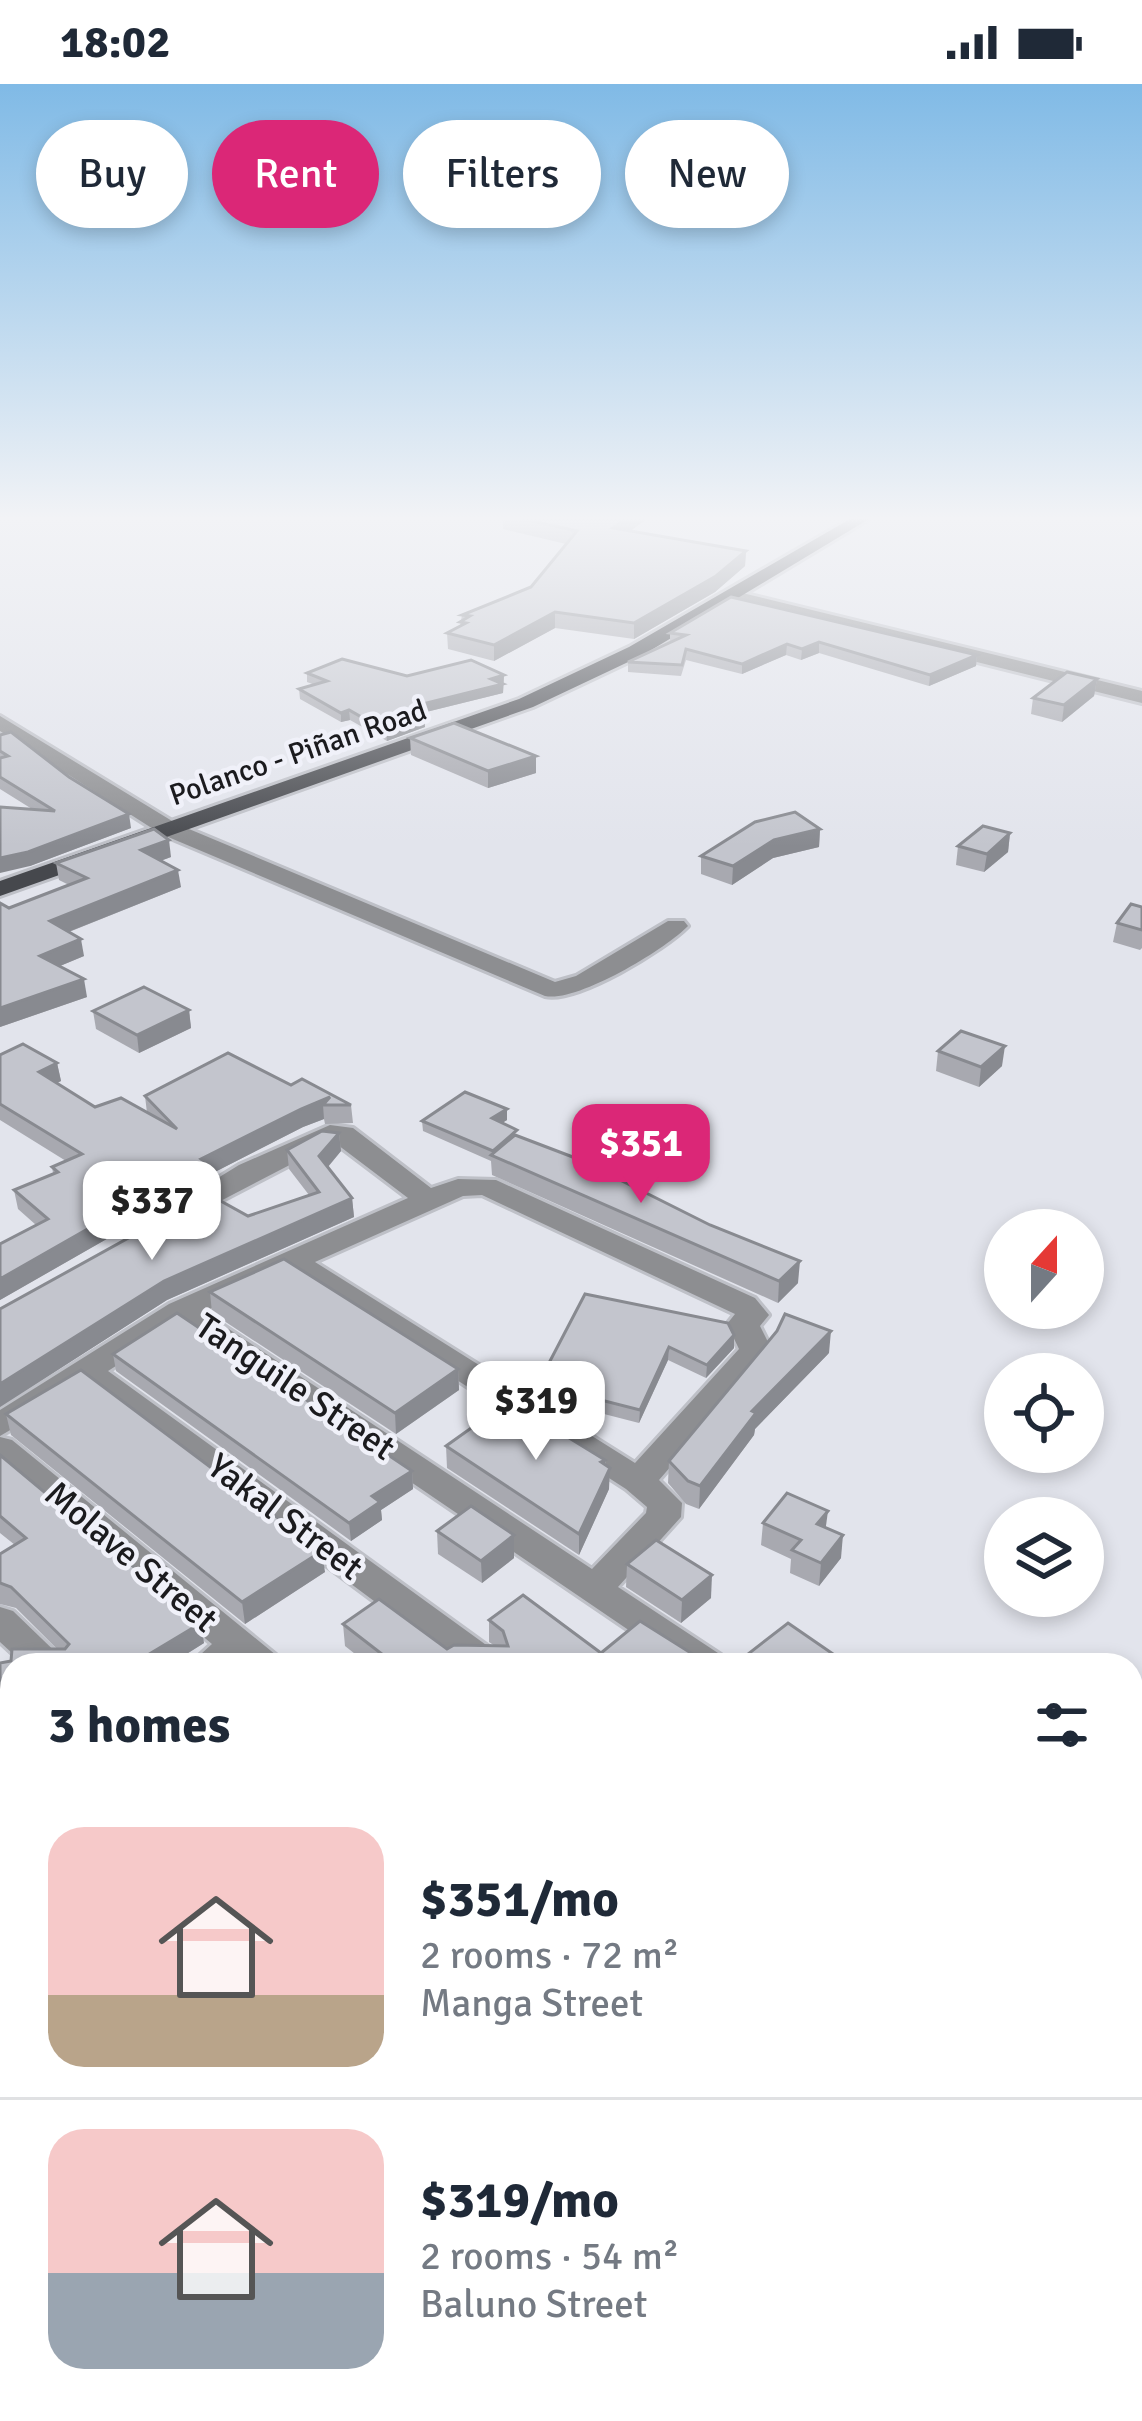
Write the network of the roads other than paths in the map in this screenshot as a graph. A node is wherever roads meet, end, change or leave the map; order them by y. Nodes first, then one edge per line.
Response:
1 (675, 628) edge
2 (861, 628) edge
3 (1142, 697) edge
4 (0, 722) edge
5 (169, 830) junction
6 (0, 890) edge
7 (676, 926) dead end
8 (428, 1200) junction
9 (145, 1232) edge
10 (290, 1259) junction
11 (180, 1311) junction
12 (84, 1369) junction
13 (0, 1425) edge
14 (0, 1448) edge
15 (652, 1492) junction
16 (596, 1587) junction
17 (230, 1653) edge
18 (471, 1653) edge
19 (691, 1653) edge

1 - 5 main road, Polanco - Piñan Road
2 - 3 street
4 - 5 street
5 - 6 main road, Polanco - Piñan Road
5 - 7 street
8 - 9 street
8 - 10 street
8 - 15 street
10 - 11 street
10 - 15 street
11 - 12 street
11 - 16 street, Tanguile Street
12 - 13 street
12 - 18 street, Yakal Street
14 - 17 street, Molave Street
15 - 16 street
16 - 19 street, Tanguile Street

